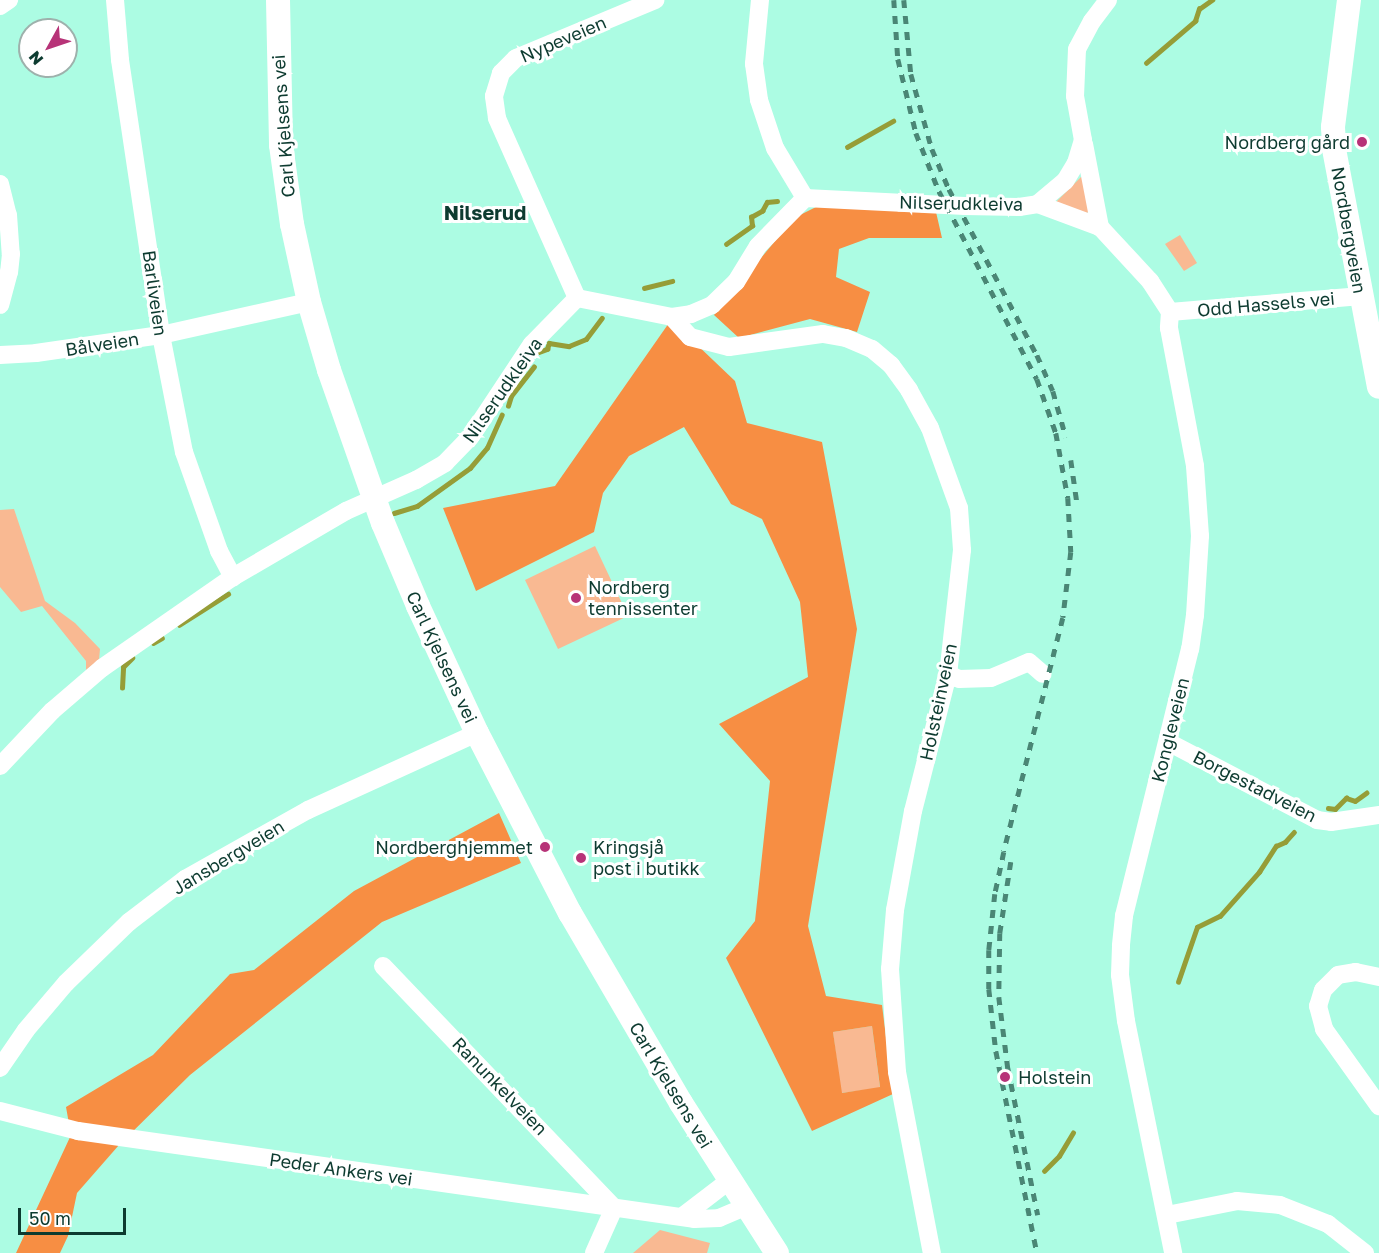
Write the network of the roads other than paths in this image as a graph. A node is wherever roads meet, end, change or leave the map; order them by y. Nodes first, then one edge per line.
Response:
1 (9, 0) edge
2 (115, 0) edge
3 (278, 0) edge
4 (655, 0) edge
5 (760, 0) edge
6 (1108, 0) edge
7 (1349, 0) edge
8 (0, 6) edge
9 (1083, 140) junction
10 (0, 184) edge
11 (805, 198) junction
12 (1038, 204) junction
13 (1100, 227) junction
14 (1361, 296) junction
15 (577, 298) junction
16 (309, 302) junction
17 (0, 305) edge
18 (1170, 312) junction
19 (672, 317) junction
20 (161, 335) junction
21 (0, 355) edge
22 (1379, 387) edge
23 (374, 499) junction
24 (233, 577) junction
25 (948, 674) junction
26 (1043, 674) dead end
27 (477, 733) junction
28 (1168, 742) junction
29 (0, 766) edge
30 (1379, 815) edge
31 (383, 966) dead end
32 (1379, 977) edge
33 (0, 1068) edge
34 (1379, 1106) edge
35 (0, 1111) edge
36 (730, 1180) junction
37 (747, 1206) junction
38 (614, 1208) junction
39 (1167, 1215) junction
40 (683, 1216) junction
41 (1379, 1244) edge
42 (594, 1253) edge
43 (777, 1253) edge
44 (932, 1253) edge
45 (1173, 1253) edge
46 (1365, 1253) edge
47 (1370, 1253) edge

1 - 8 street
2 - 20 street, Barliveien
3 - 16 main road, Carl Kjelsens vei
4 - 15 street, Nypeveien
5 - 11 street
6 - 9 street
7 - 14 main road, Nordbergveien
9 - 12 street
9 - 13 street
10 - 17 street
11 - 12 street, Nilserudkleiva
11 - 19 street
12 - 13 street
13 - 18 street
14 - 18 street, Odd Hassels vei
14 - 22 main road, Nordbergveien
15 - 19 street
15 - 23 street, Nilserudkleiva
16 - 20 street, Bålveien
16 - 23 main road, Carl Kjelsens vei
18 - 28 street, Kongleveien
19 - 25 street, Holsteinveien
20 - 21 street, Bålveien
20 - 24 street, Barliveien
23 - 24 street, Nilserudkleiva
23 - 27 main road, Carl Kjelsens vei
24 - 29 street, Nilserudkleiva
25 - 26 street
25 - 44 street, Holsteinveien
27 - 33 street, Jansbergveien
27 - 36 main road, Carl Kjelsens vei
28 - 30 street, Borgestadveien
28 - 39 street, Kongleveien
31 - 38 street, Ranunkelveien
32 - 34 street
35 - 38 street, Peder Ankers vei
36 - 37 main road, Carl Kjelsens vei
36 - 40 street
37 - 40 street, Peder Ankers vei
37 - 43 main road, Carl Kjelsens vei
38 - 40 street, Peder Ankers vei
38 - 42 street
39 - 45 street, Kongleveien
39 - 46 street
41 - 47 street

